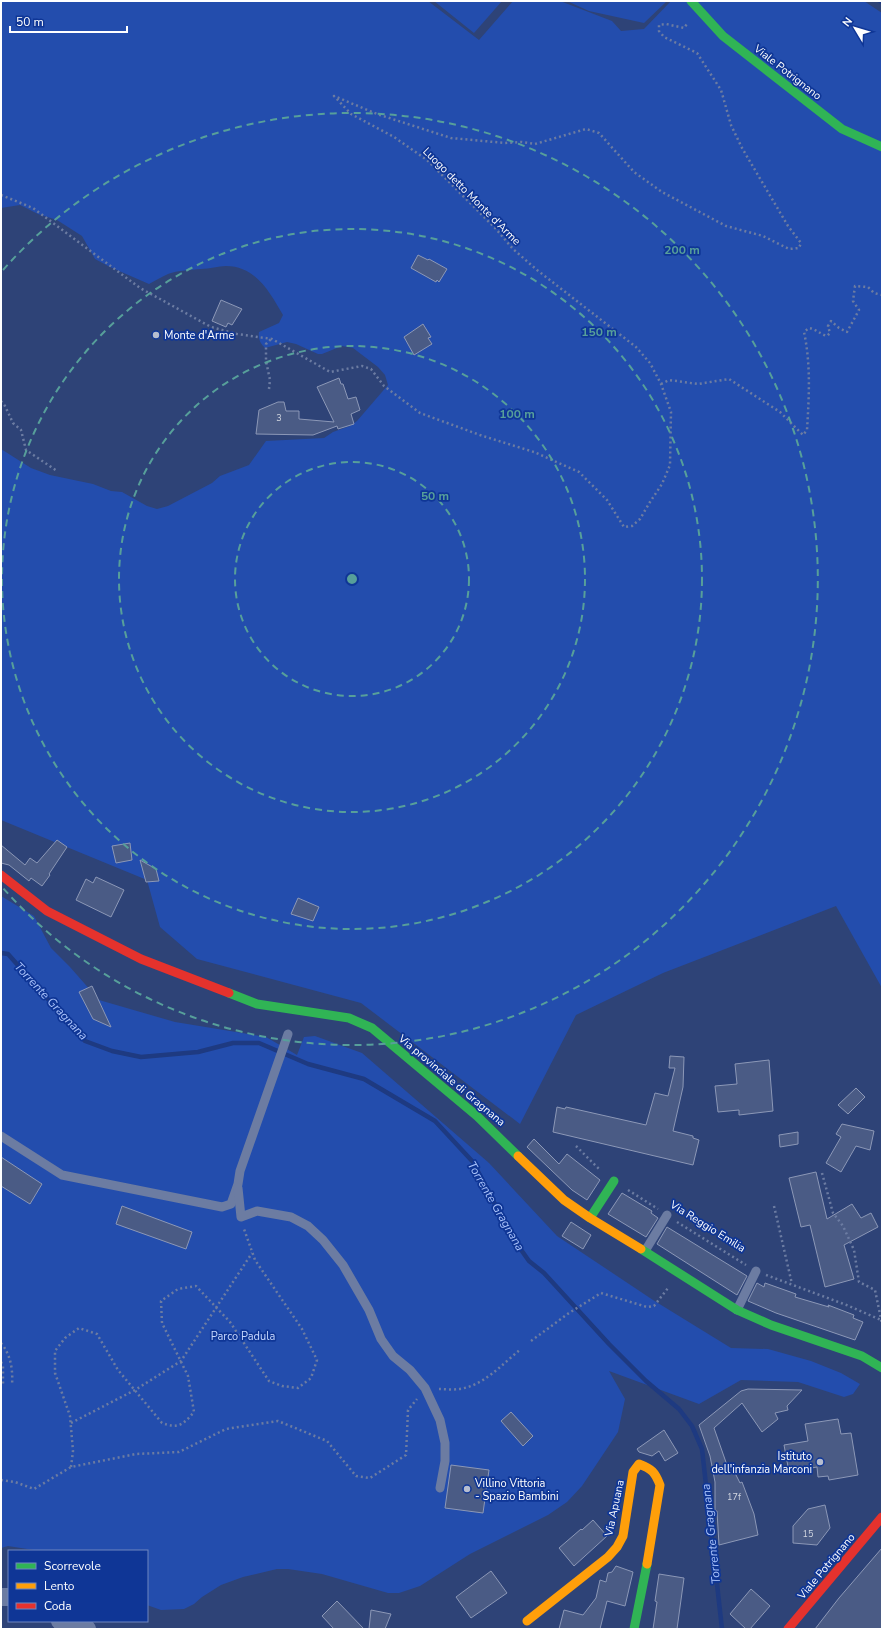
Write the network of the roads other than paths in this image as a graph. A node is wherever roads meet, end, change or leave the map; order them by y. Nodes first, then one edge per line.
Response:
1 (691, 1) edge
2 (882, 147) edge
3 (1, 875) edge
4 (288, 1034) dead end
5 (1, 1136) edge
6 (614, 1181) road end
7 (238, 1184) junction
8 (667, 1215) road end
9 (590, 1218) junction
10 (645, 1251) junction
11 (756, 1271) road end
12 (737, 1310) junction
13 (882, 1368) edge
14 (440, 1488) dead end
15 (882, 1517) edge
16 (527, 1621) dead end
17 (64, 1622) edge
18 (88, 1629) edge
19 (634, 1629) edge
20 (788, 1629) edge

1 - 2 main road, Viale Potrignano
3 - 9 main road, Via provinciale di Gragnana
4 - 7 lane
5 - 7 lane
6 - 9 main road
7 - 14 lane
8 - 10 lane
9 - 10 main road, Via provinciale di Gragnana
10 - 12 main road, Via provinciale di Gragnana
11 - 12 lane
12 - 13 main road, Via provinciale di Gragnana
15 - 20 main road, Viale Potrignano
16 - 19 main road, Via Apuana
17 - 18 street

